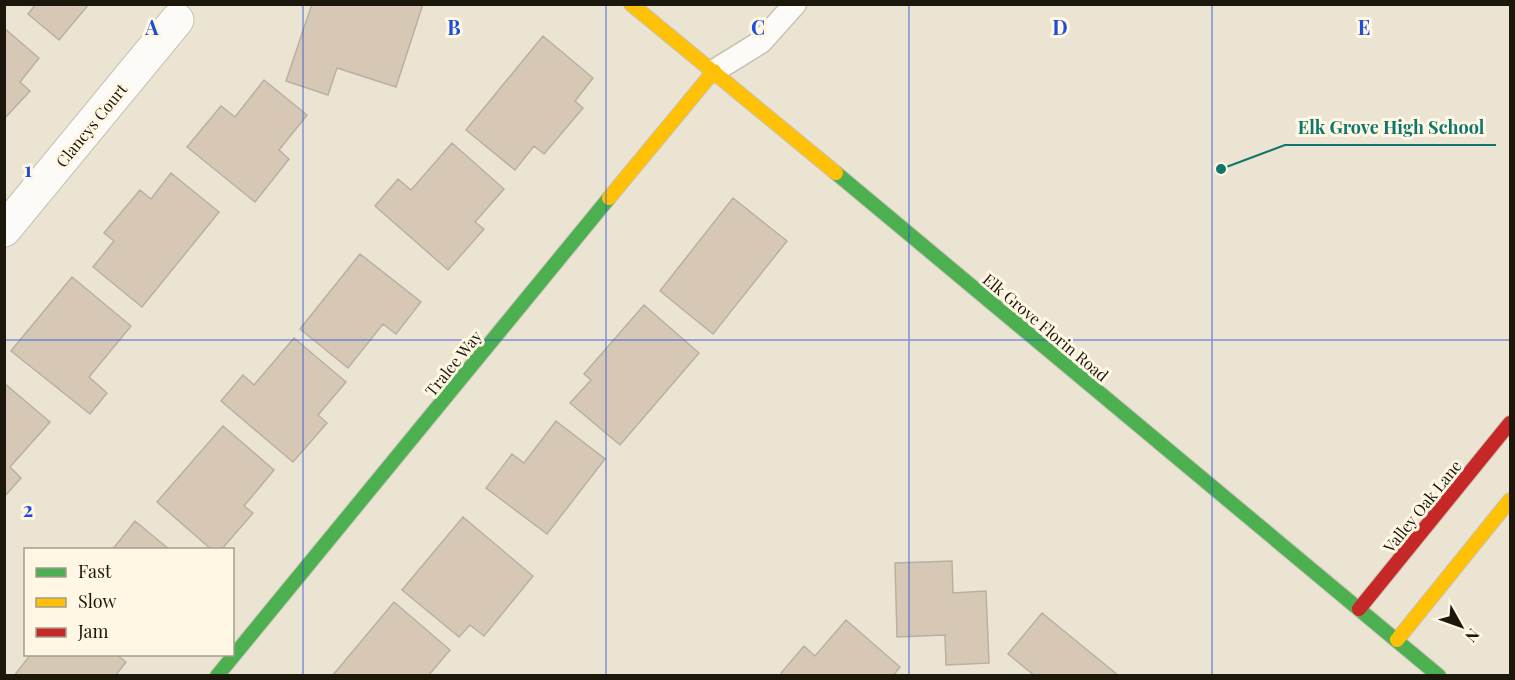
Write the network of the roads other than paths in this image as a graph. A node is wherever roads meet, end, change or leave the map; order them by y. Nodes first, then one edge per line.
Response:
1 (632, 4) edge
2 (795, 4) edge
3 (177, 20) dead end
4 (714, 71) junction
5 (4, 230) edge
6 (1510, 423) edge
7 (1510, 500) edge
8 (1359, 609) junction
9 (1397, 640) junction
10 (234, 654) edge
11 (233, 656) edge
12 (217, 675) edge
13 (1439, 675) edge

1 - 4 street, Elk Grove Florin Road
2 - 4 lane
3 - 5 street, Clancys Court
4 - 8 street, Elk Grove Florin Road
4 - 10 street, Tralee Way
6 - 8 street, Valley Oak Lane
7 - 9 street
8 - 9 street, Elk Grove Florin Road
9 - 13 street, Elk Grove Florin Road
11 - 12 street, Tralee Way

